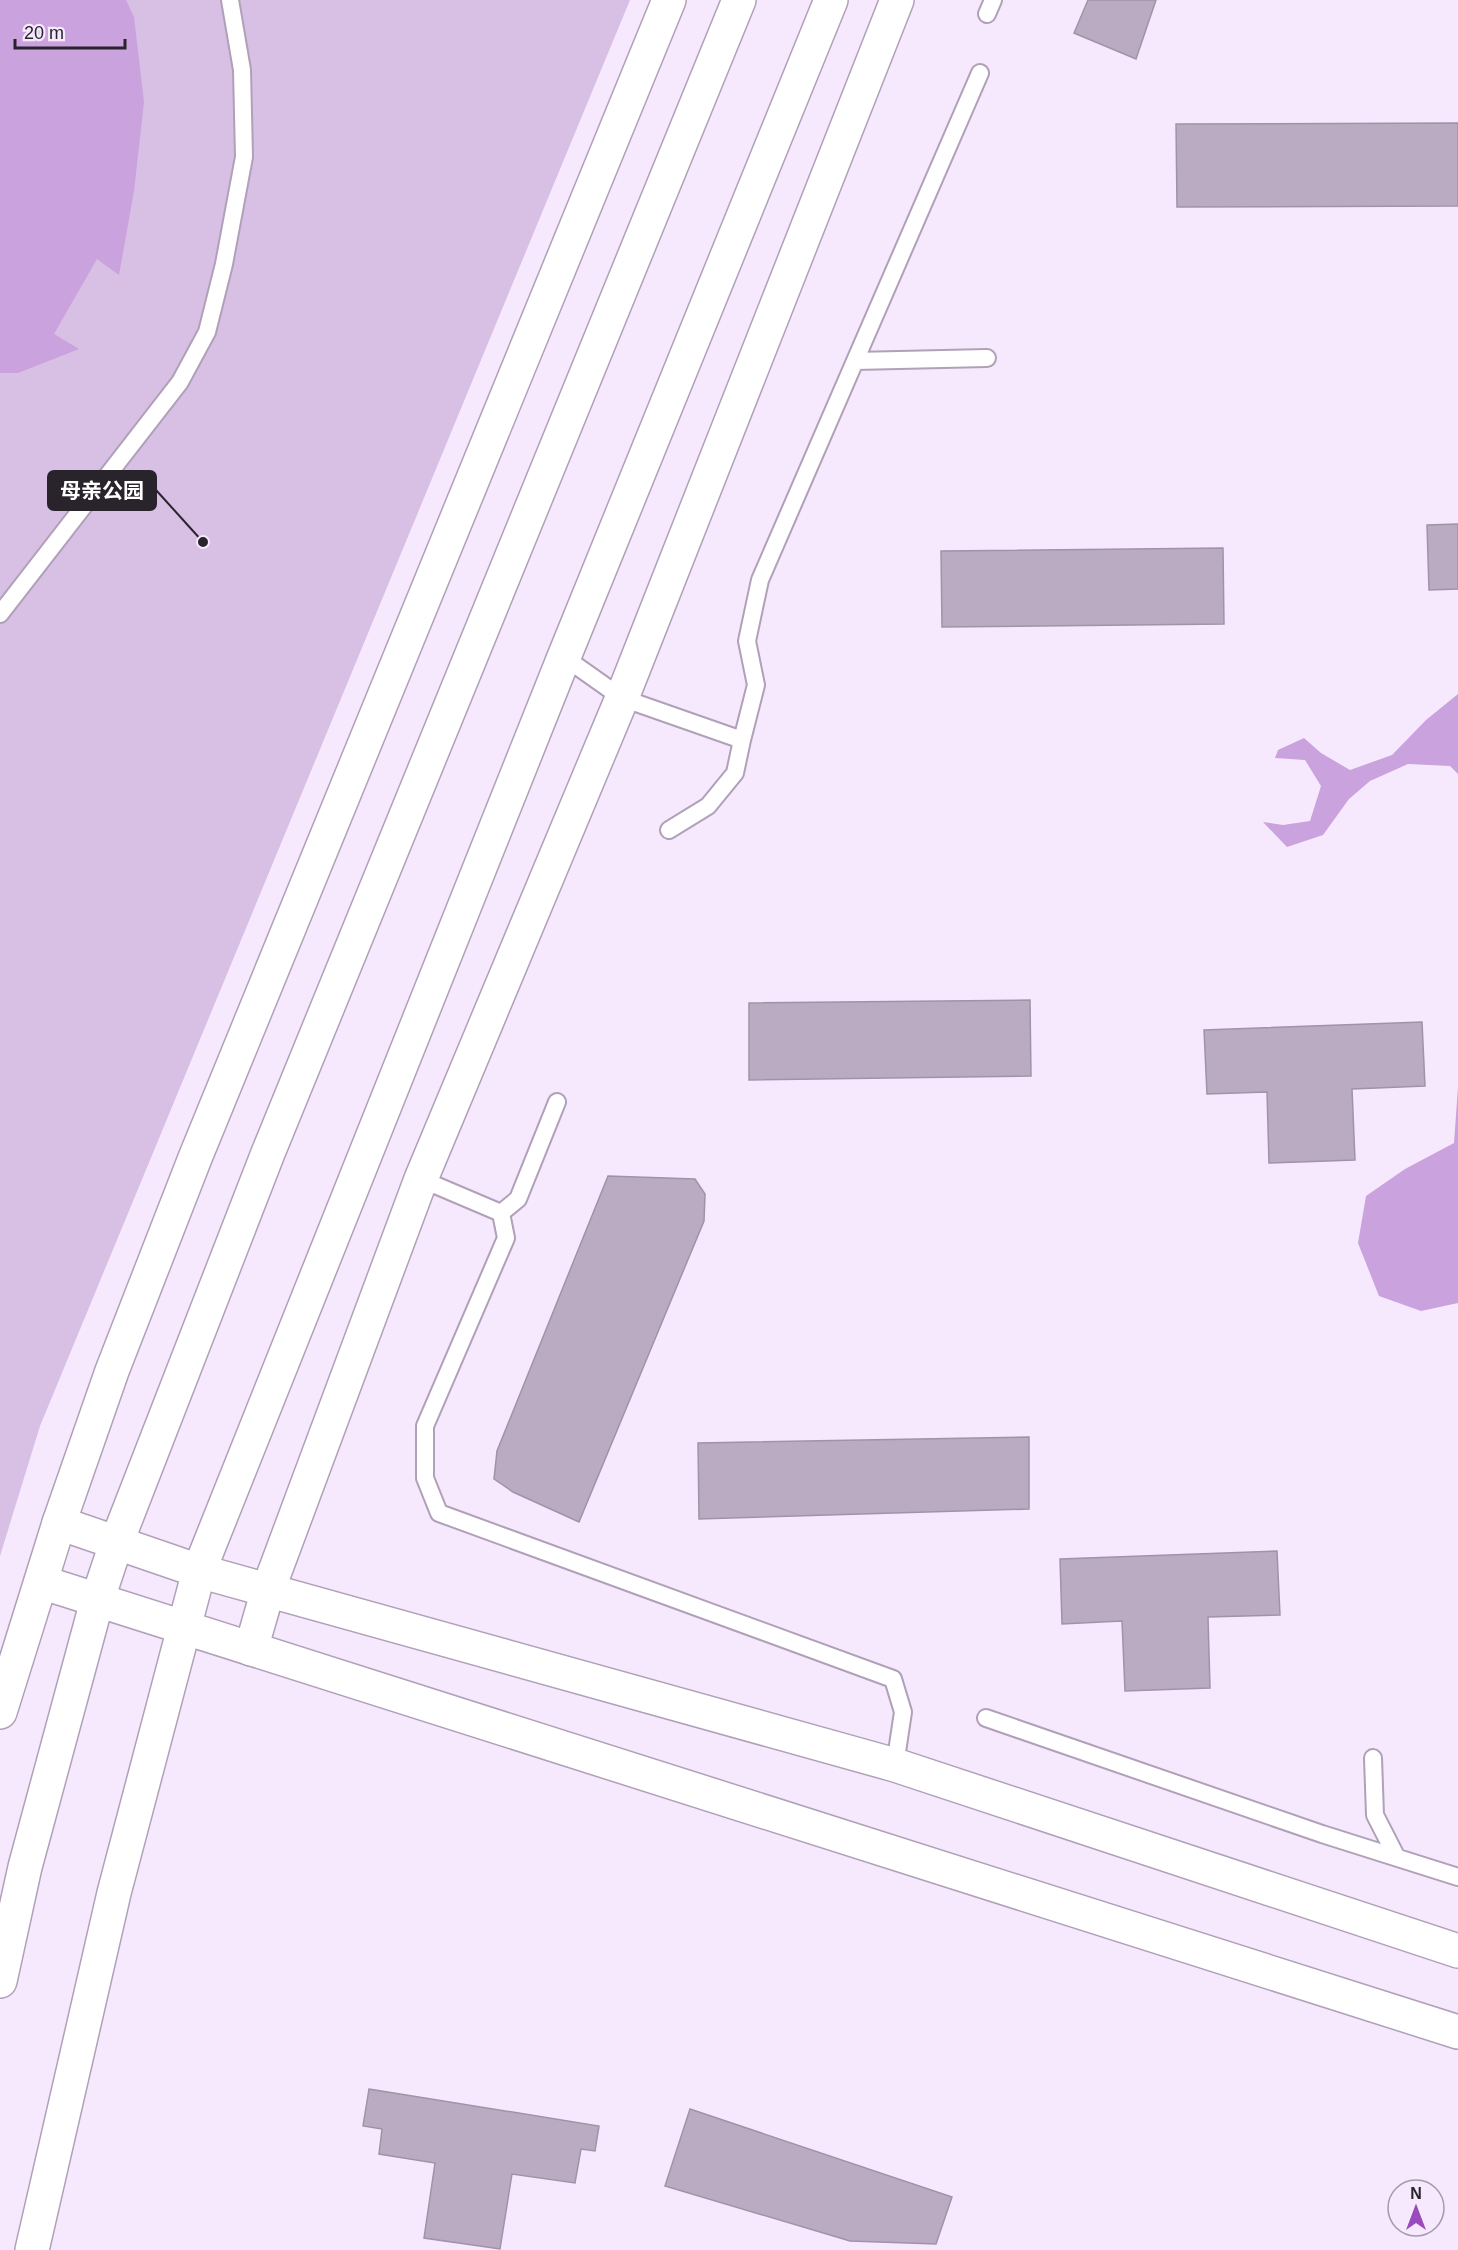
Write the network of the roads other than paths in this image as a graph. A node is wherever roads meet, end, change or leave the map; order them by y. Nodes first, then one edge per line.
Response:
1 (230, 0) edge
2 (669, 0) edge
3 (739, 0) edge
4 (831, 0) edge
5 (897, 0) edge
6 (980, 72) dead end
7 (987, 358) dead end
8 (855, 361) junction
9 (0, 614) edge
10 (564, 657) junction
11 (622, 698) junction
12 (742, 741) junction
13 (669, 830) dead end
14 (557, 1102) dead end
15 (421, 1179) junction
16 (501, 1214) junction
17 (59, 1523) junction
18 (116, 1544) junction
19 (199, 1571) junction
20 (40, 1582) junction
21 (268, 1590) junction
22 (97, 1601) junction
23 (185, 1628) junction
24 (250, 1649) junction
25 (0, 1712) edge
26 (986, 1718) dead end
27 (1373, 1758) dead end
28 (895, 1765) junction
29 (1396, 1856) junction
30 (1458, 1877) edge
31 (1458, 1951) edge
32 (0, 1981) edge
33 (1458, 2032) edge
34 (32, 2250) edge

1 - 9 lane
2 - 17 street
3 - 18 street
4 - 10 street
5 - 11 street
6 - 8 lane
7 - 8 lane
8 - 12 lane
10 - 11 lane
10 - 19 street
11 - 12 lane
11 - 15 street
12 - 13 lane
14 - 16 lane
15 - 16 lane
15 - 21 street
16 - 28 lane
17 - 18 street
17 - 20 street
18 - 19 street
18 - 22 street
19 - 21 street
19 - 23 street
20 - 22 street
20 - 25 street
21 - 24 street
21 - 28 street
22 - 23 street
22 - 32 street
23 - 24 street
23 - 34 street
24 - 33 street
26 - 29 lane
27 - 29 lane
28 - 31 street
29 - 30 lane

